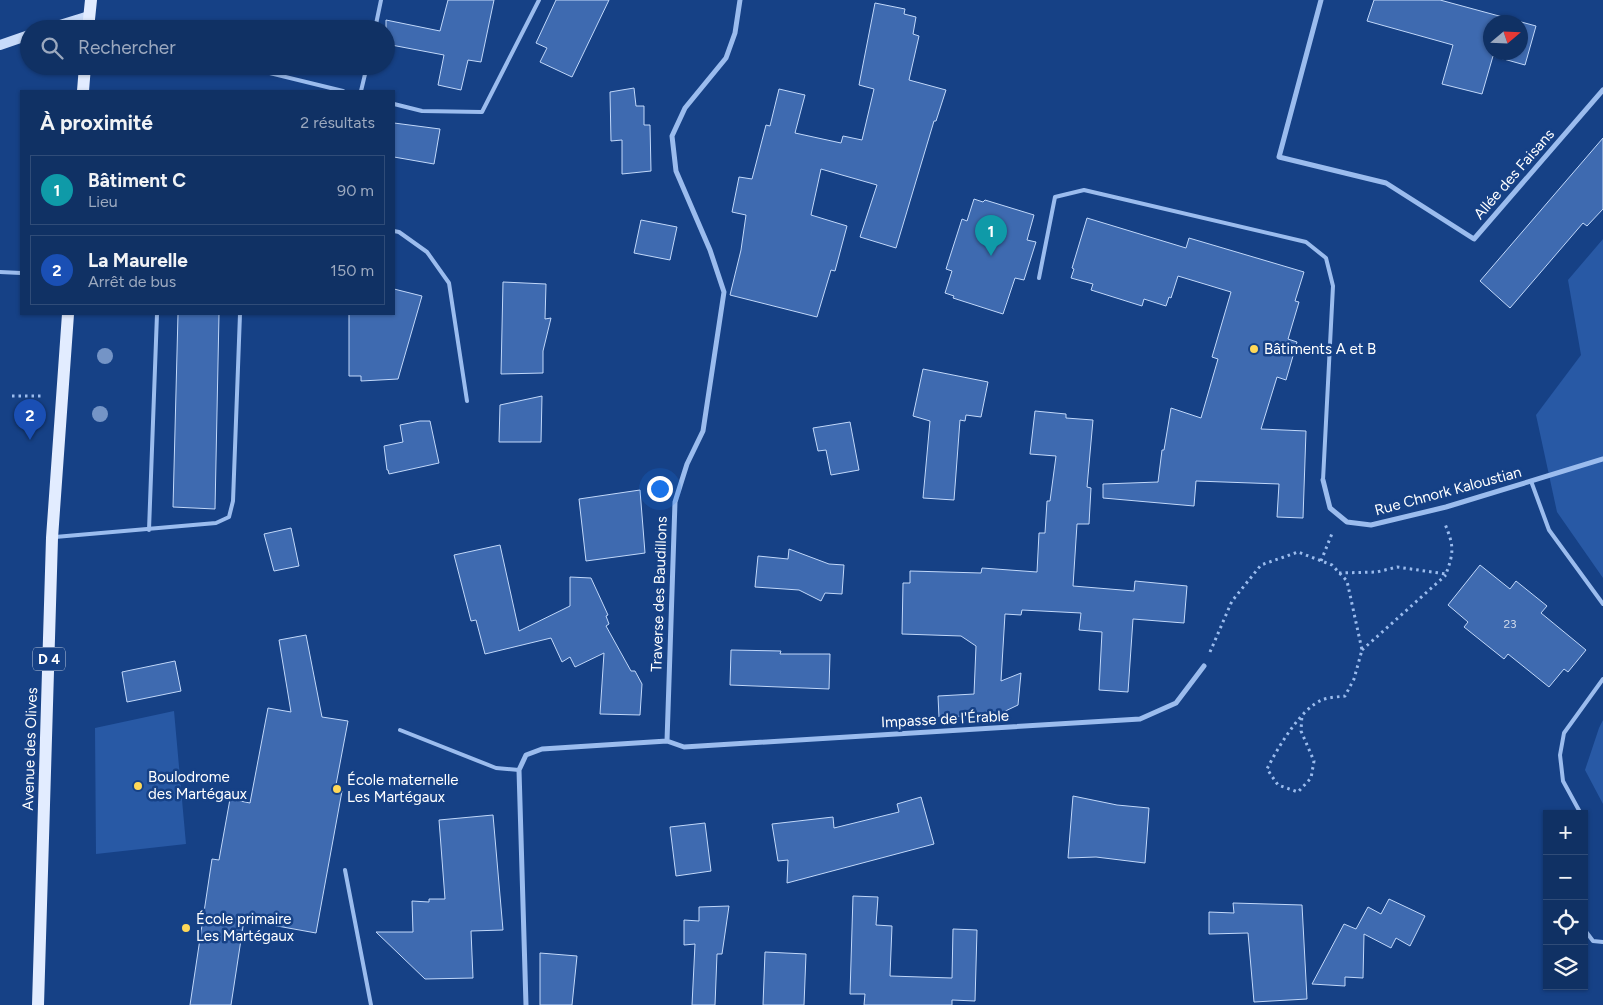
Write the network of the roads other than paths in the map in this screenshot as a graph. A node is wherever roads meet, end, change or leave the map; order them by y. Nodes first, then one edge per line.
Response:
1 (91, 0) edge
2 (381, 0) edge
3 (538, 0) edge
4 (740, 0) edge
5 (1321, 0) edge
6 (88, 20) edge
7 (377, 20) edge
8 (20, 38) edge
9 (0, 46) edge
10 (84, 75) edge
11 (278, 75) edge
12 (365, 75) edge
13 (83, 90) edge
14 (339, 90) edge
15 (361, 90) edge
16 (1603, 90) edge
17 (395, 104) edge
18 (395, 231) edge
19 (0, 272) edge
20 (20, 273) edge
21 (1039, 278) dead end
22 (68, 315) edge
23 (157, 315) edge
24 (240, 315) edge
25 (467, 401) dead end
26 (1603, 459) edge
27 (1323, 480) joint
28 (1531, 481) junction
29 (149, 530) junction
30 (52, 538) junction
31 (1603, 604) edge
32 (1204, 666) road end
33 (1603, 679) edge
34 (400, 730) dead end
35 (667, 741) junction
36 (519, 770) junction
37 (1579, 810) edge
38 (345, 870) dead end
39 (1588, 934) edge
40 (1603, 942) edge
41 (38, 1005) edge
42 (371, 1005) edge
43 (526, 1005) edge

1 - 6 main road
2 - 7 lane
3 - 17 lane
4 - 35 street, Traverse des Baudillons
5 - 16 street, Allée des Faisans
8 - 9 street
10 - 13 main road
11 - 14 lane
12 - 15 lane
18 - 25 lane
19 - 20 lane
21 - 27 lane
22 - 30 main road, Avenue des Olives / D 4
23 - 29 lane
24 - 29 lane
26 - 28 street, Rue Chnork Kaloustian
27 - 28 street, Rue Chnork Kaloustian
28 - 31 lane
29 - 30 lane
30 - 41 main road, Avenue des Olives / D 4
32 - 35 street, Impasse de l'Érable
33 - 37 lane
34 - 36 lane
35 - 36 street
36 - 43 street
38 - 42 lane
39 - 40 lane

